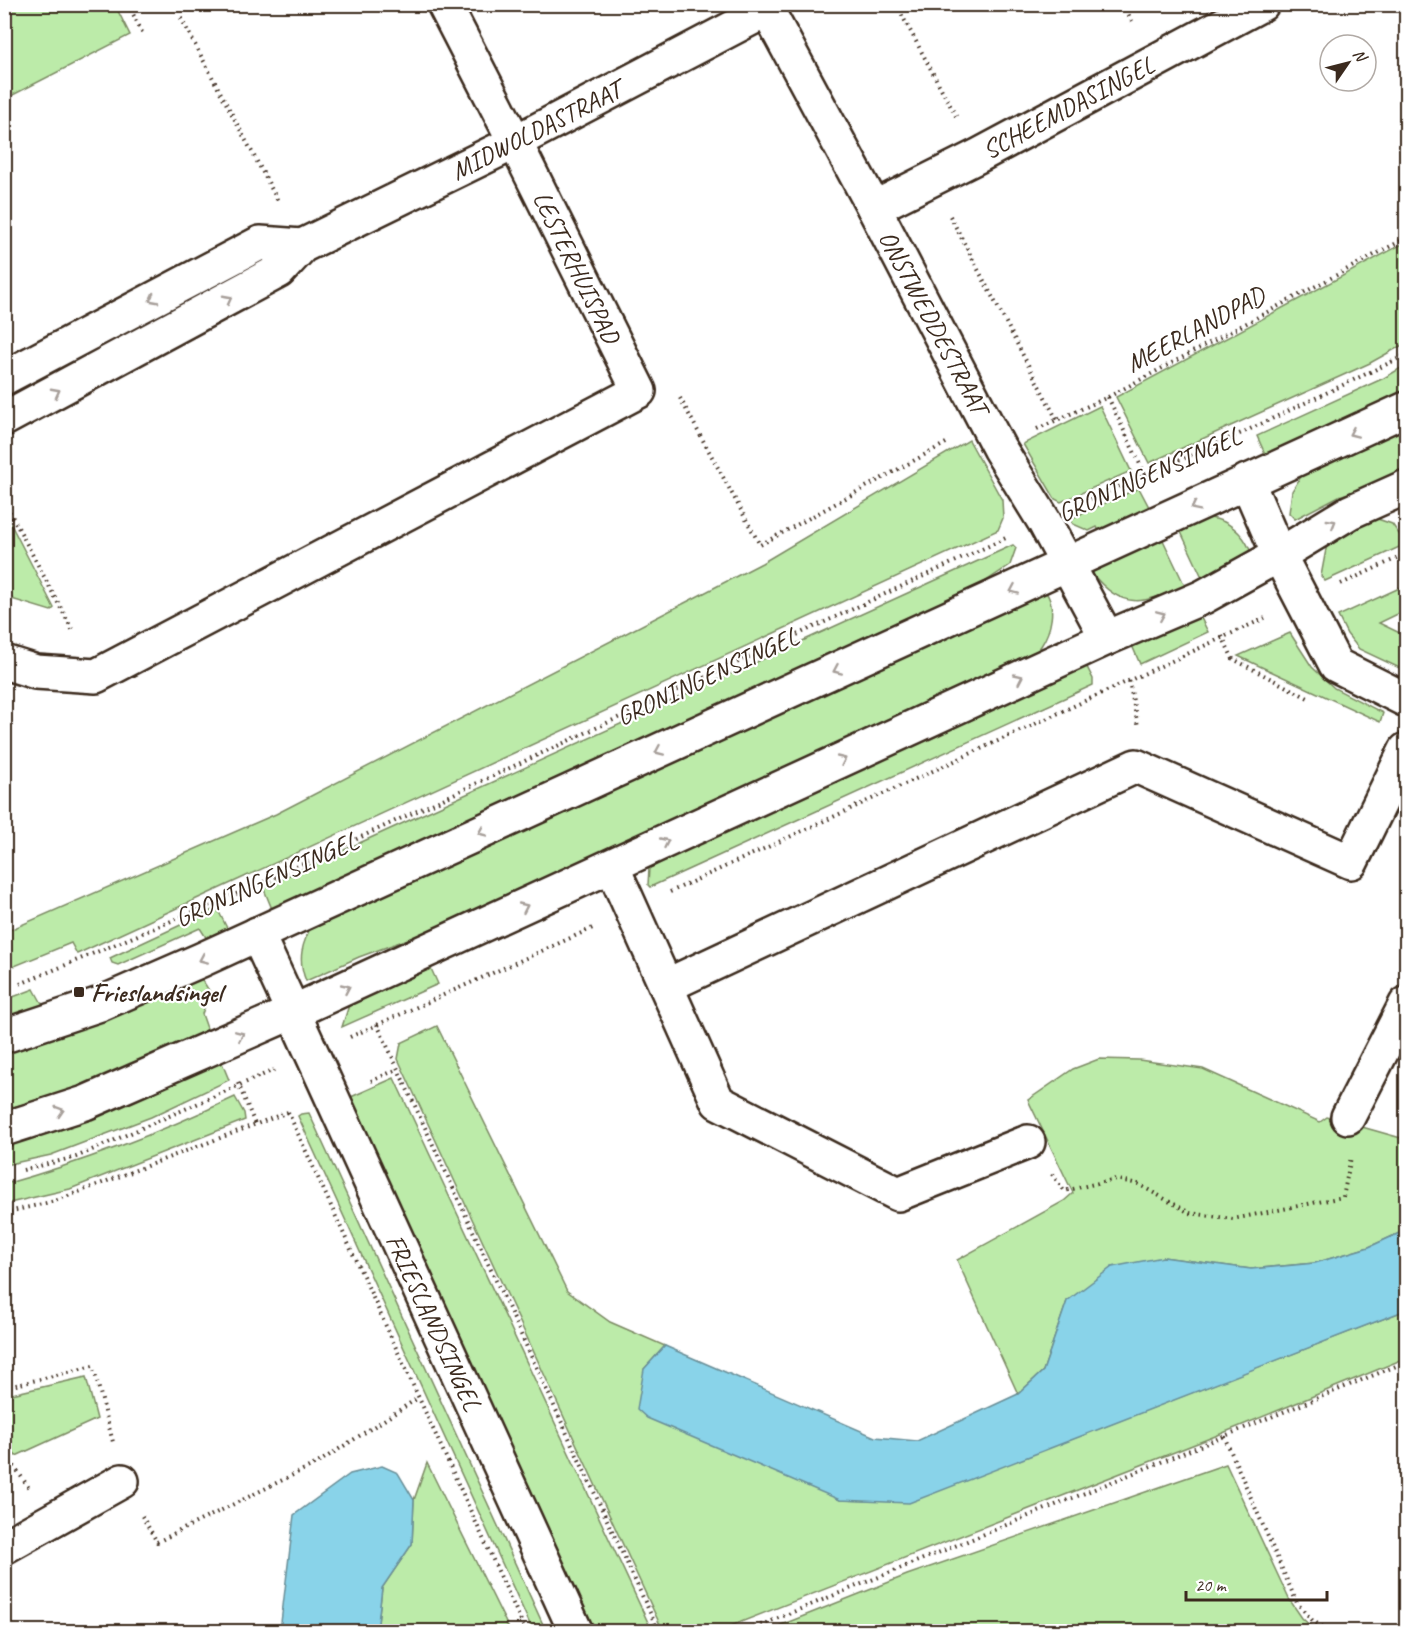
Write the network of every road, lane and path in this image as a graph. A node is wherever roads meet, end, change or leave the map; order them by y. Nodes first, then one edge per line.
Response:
1 (128, 4) edge
2 (444, 4) edge
3 (896, 4) edge
4 (1262, 4) edge
5 (765, 7) edge
6 (181, 18) dead end
7 (144, 36) dead end
8 (515, 142) junction
9 (978, 156) junction
10 (931, 180) junction
11 (874, 208) junction
12 (1407, 238) edge
13 (302, 246) junction
14 (1407, 355) edge
15 (4, 378) edge
16 (636, 385) junction
17 (1407, 409) edge
18 (4, 419) edge
19 (1056, 420) junction
20 (992, 435) junction
21 (1247, 481) junction
22 (1407, 487) edge
23 (4, 501) edge
24 (1044, 520) junction
25 (1407, 554) edge
26 (1279, 555) junction
27 (1067, 565) junction
28 (1302, 602) junction
29 (1107, 638) junction
30 (4, 662) edge
31 (96, 676) junction
32 (1407, 700) edge
33 (1407, 750) edge
34 (612, 866) junction
35 (632, 910) junction
36 (256, 934) junction
37 (15, 986) dead end
38 (666, 986) junction
39 (1407, 1004) edge
40 (293, 1012) junction
41 (377, 1024) junction
42 (4, 1036) edge
43 (312, 1054) junction
44 (398, 1069) junction
45 (332, 1099) junction
46 (288, 1112) junction
47 (1348, 1117) joint
48 (4, 1129) edge
49 (1028, 1142) joint
50 (15, 1171) dead end
51 (4, 1213) edge
52 (1407, 1362) edge
53 (4, 1388) edge
54 (418, 1398) junction
55 (1224, 1436) junction
56 (122, 1480) junction
57 (4, 1547) edge
58 (526, 1632) edge
59 (576, 1632) edge
60 (659, 1632) edge
61 (744, 1632) edge
62 (1331, 1632) edge

1 - 7 path
2 - 8 street, LESTERHUISPAD
3 - 9 path
4 - 9 street, SCHEEMDASINGEL
5 - 8 street, MIDWOLDASTRAAT
5 - 11 street, ONSTWEDDESTRAAT
6 - 13 path
8 - 13 street, MIDWOLDASTRAAT
8 - 16 street, LESTERHUISPAD
9 - 10 street, SCHEEMDASINGEL
10 - 11 street, SCHEEMDASINGEL
10 - 19 path
11 - 20 street, ONSTWEDDESTRAAT
12 - 19 path, MEERLANDPAD
13 -> 15 street
18 -> 13 street, MIDWOLDASTRAAT
14 - 24 path, GRONINGENSINGEL
16 - 20 path, MEERLANDPAD
16 - 31 street
17 -> 21 street, GRONINGENSINGEL
19 - 20 path, MEERLANDPAD
20 - 24 street, ONSTWEDDESTRAAT
21 - 26 street, GRONINGENSINGEL
21 -> 27 street, GRONINGENSINGEL
26 -> 22 street
23 - 31 path
24 - 27 street, ONSTWEDDESTRAAT
24 - 37 path, GRONINGENSINGEL
25 - 28 path
26 - 28 street, GRONINGENSINGEL
29 -> 26 street
27 - 29 street, ONSTWEDDESTRAAT
27 -> 36 street, GRONINGENSINGEL
28 - 32 street, GRONINGENSINGEL
28 - 35 path
34 -> 29 street
30 - 31 street
33 - 38 street
34 - 35 street
40 -> 34 street
35 - 38 street
35 - 41 path
36 - 40 street, FRIESLANDSINGEL
36 -> 42 street, GRONINGENSINGEL
38 - 49 street
39 - 47 street
40 - 43 street, FRIESLANDSINGEL
48 -> 40 street
41 - 43 path
41 - 44 path
43 - 45 street, FRIESLANDSINGEL
43 - 50 path
44 - 45 path
44 - 60 path
45 - 46 path
45 - 59 street, FRIESLANDSINGEL
46 - 51 path
46 - 54 path, FRIESLANDSINGEL
47 - 49 path
52 - 55 path
53 - 56 path
54 - 56 path
54 - 58 path, FRIESLANDSINGEL
55 - 61 path
55 - 62 path
56 - 57 street

